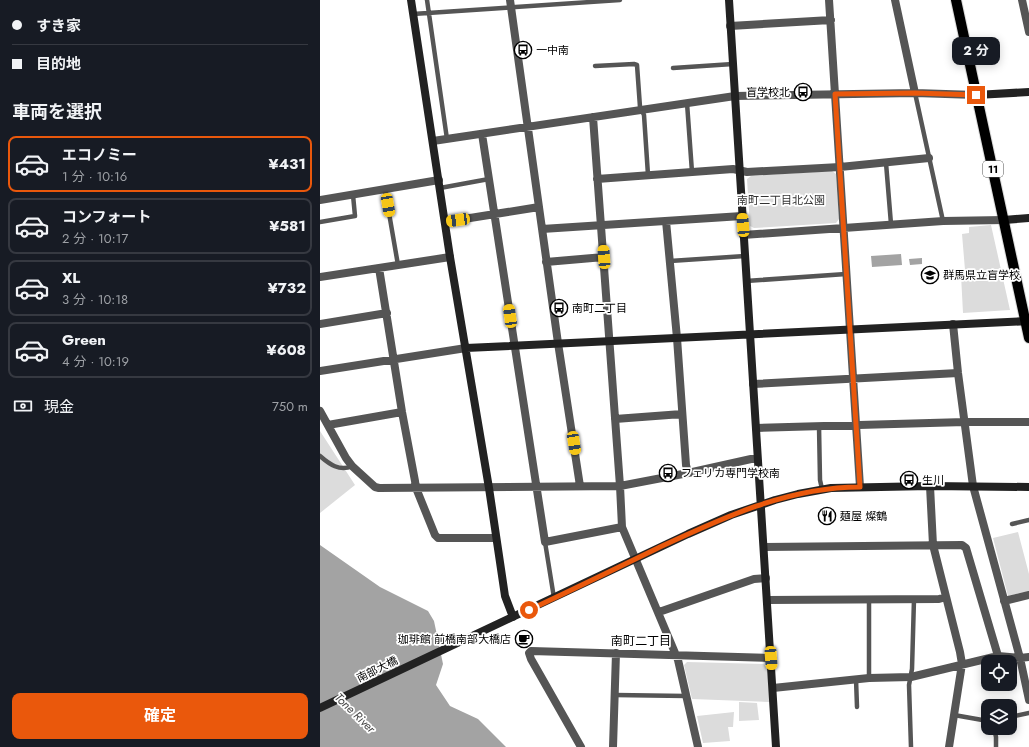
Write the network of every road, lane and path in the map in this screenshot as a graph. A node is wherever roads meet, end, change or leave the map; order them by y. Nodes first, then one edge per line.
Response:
1 (411, 0) edge
2 (427, 0) edge
3 (620, 0) edge
4 (728, 0) edge
5 (829, 0) edge
6 (895, 0) edge
7 (956, 0) edge
8 (1022, 0) edge
9 (510, 4) edge
10 (429, 12) junction
11 (413, 14) junction
12 (830, 20) junction
13 (730, 26) junction
14 (1029, 32) edge
15 (733, 64) junction
16 (595, 66) dead end
17 (673, 68) dead end
18 (1029, 92) edge
19 (915, 93) junction
20 (835, 94) junction
21 (976, 95) junction
22 (734, 96) junction
23 (687, 103) junction
24 (642, 110) junction
25 (593, 117) junction
26 (527, 127) junction
27 (482, 134) junction
28 (447, 139) junction
29 (433, 141) junction
30 (929, 158) junction
31 (886, 163) junction
32 (840, 167) junction
33 (739, 170) junction
34 (692, 172) junction
35 (648, 175) junction
36 (490, 179) junction
37 (597, 179) junction
38 (439, 184) junction
39 (385, 190) junction
40 (353, 195) junction
41 (320, 200) edge
42 (538, 207) junction
43 (495, 214) junction
44 (742, 216) junction
45 (1029, 218) edge
46 (943, 220) junction
47 (1004, 220) junction
48 (320, 222) edge
49 (445, 222) junction
50 (666, 222) junction
51 (891, 224) junction
52 (601, 225) junction
53 (843, 227) junction
54 (542, 229) junction
55 (743, 234) junction
56 (745, 256) junction
57 (450, 257) junction
58 (604, 257) junction
59 (670, 261) junction
60 (546, 262) junction
61 (398, 265) junction
62 (379, 268) junction
63 (846, 274) junction
64 (320, 277) edge
65 (746, 281) junction
66 (387, 313) junction
67 (1027, 321) edge
68 (320, 324) edge
69 (953, 324) junction
70 (850, 329) junction
71 (750, 334) junction
72 (677, 338) junction
73 (1029, 338) edge
74 (610, 341) junction
75 (558, 343) junction
76 (515, 345) junction
77 (466, 348) junction
78 (394, 359) junction
79 (320, 371) edge
80 (958, 373) junction
81 (853, 378) junction
82 (753, 384) junction
83 (320, 411) edge
84 (402, 412) junction
85 (682, 414) junction
86 (615, 419) junction
87 (965, 422) junction
88 (1029, 422) edge
89 (328, 425) junction
90 (856, 425) junction
91 (819, 426) junction
92 (756, 428) junction
93 (320, 456) edge
94 (757, 458) junction
95 (352, 466) junction
96 (688, 473) junction
97 (580, 486) junction
98 (620, 486) junction
99 (930, 486) junction
100 (973, 486) junction
101 (538, 487) junction
102 (860, 487) junction
103 (1029, 487) edge
104 (416, 488) junction
105 (490, 488) junction
106 (822, 489) junction
107 (760, 504) junction
108 (1029, 520) edge
109 (1012, 524) dead end
110 (622, 527) junction
111 (496, 538) junction
112 (545, 542) junction
113 (764, 546) junction
114 (933, 546) junction
115 (636, 559) junction
116 (766, 578) junction
117 (1029, 595) edge
118 (946, 597) junction
119 (554, 598) junction
120 (869, 599) junction
121 (914, 599) junction
122 (768, 600) junction
123 (1004, 601) junction
124 (658, 612) junction
125 (513, 617) junction
126 (616, 653) junction
127 (998, 655) edge
128 (677, 656) junction
129 (1029, 657) edge
130 (771, 658) junction
131 (1017, 658) edge
132 (1020, 658) junction
133 (981, 660) edge
134 (962, 664) junction
135 (911, 677) junction
136 (869, 678) junction
137 (856, 679) junction
138 (773, 688) junction
139 (615, 695) junction
140 (1028, 695) edge
141 (686, 696) junction
142 (857, 707) dead end
143 (320, 708) edge
144 (1029, 713) edge
145 (954, 715) junction
146 (1017, 716) edge
147 (981, 720) edge
148 (996, 735) edge
149 (581, 747) edge
150 (613, 747) edge
151 (698, 747) edge
152 (776, 747) edge
153 (911, 747) edge
154 (949, 747) edge
155 (996, 747) edge

1 - 11 street
2 - 10 lane
3 - 9 lane
4 - 13 street
5 - 12 street
6 - 19 street
7 - 21 main road, 11
8 - 14 street
9 - 10 lane
9 - 26 street
10 - 11 lane
10 - 28 lane
11 - 29 street
12 - 13 street
12 - 20 street
13 - 15 street
15 - 17 lane
15 - 22 street
16 - 24 lane
18 - 21 street
19 - 20 street
19 - 21 street
19 - 30 lane
20 - 22 street
20 - 32 street
21 - 47 main road, 11
22 - 23 street
22 - 33 street
23 - 24 street
23 - 34 lane
24 - 25 street
24 - 35 lane
25 - 26 street
25 - 37 street
26 - 27 street
26 - 42 street
27 - 28 street
27 - 36 street
28 - 29 street
29 - 38 street
30 - 31 street
30 - 46 lane
31 - 32 street
31 - 51 lane
32 - 33 street
32 - 53 street
33 - 34 street
33 - 44 street
34 - 35 street
35 - 37 street
36 - 38 lane
36 - 43 street
37 - 52 street
38 - 39 street
38 - 49 street
39 - 40 street
39 - 61 lane
40 - 41 street
40 - 48 lane
42 - 43 street
42 - 54 street
43 - 49 street
43 - 76 street
44 - 50 street
44 - 55 street
45 - 47 street
46 - 47 street
46 - 51 street
47 - 67 main road, 11
49 - 57 street
50 - 52 street
50 - 59 street
51 - 53 street
52 - 54 street
52 - 58 street
53 - 55 street
53 - 63 street
54 - 60 street
55 - 56 street
56 - 59 lane
56 - 65 street
57 - 61 street
57 - 77 street
58 - 60 street
58 - 74 street
59 - 72 street
60 - 75 street
61 - 62 street
62 - 64 street
62 - 66 street
63 - 65 lane
63 - 70 street
65 - 71 street
66 - 68 street
66 - 78 street
67 - 69 street
67 - 73 main road, 11
69 - 70 street
69 - 80 street
70 - 71 street
70 - 81 street
71 - 72 street
71 - 82 street
72 - 74 street
72 - 85 street
74 - 75 street
74 - 86 street
75 - 76 street
75 - 97 street
76 - 77 street
76 - 101 street
77 - 78 street
77 - 105 street
78 - 79 street
78 - 84 street
80 - 81 street
80 - 87 street
81 - 82 street
81 - 90 street
82 - 92 street
83 - 89 street
84 - 89 street
84 - 104 street
85 - 86 street
85 - 96 street
86 - 98 street
87 - 88 street
87 - 90 street
87 - 100 street
89 - 95 street
90 - 91 street
90 - 102 street
91 - 92 street
91 - 106 lane
92 - 94 street
93 - 95 lane
94 - 96 street
94 - 107 street
95 - 104 street
96 - 98 street
97 - 98 street
97 - 101 street
98 - 110 street
99 - 100 street, 南部大橋
99 - 102 street, 南部大橋
99 - 114 street
100 - 103 street, 南部大橋
100 - 123 street
101 - 105 street
101 - 112 street
102 - 106 street, 南部大橋
104 - 105 street
104 - 111 street
105 - 111 street
106 - 107 street, 南部大橋
107 - 113 street
107 - 115 street, 南部大橋
108 - 109 lane
110 - 112 street
110 - 115 street
111 - 125 street
112 - 119 lane
113 - 114 street
113 - 116 street
114 - 118 street
114 - 127 street
115 - 119 street, 南部大橋
115 - 124 street
116 - 122 street
116 - 124 street
117 - 123 street
118 - 121 street
118 - 134 street
119 - 125 street, 南部大橋
120 - 121 street
120 - 122 street
120 - 136 lane
121 - 135 lane
122 - 130 street
123 - 132 street
124 - 128 street
125 - 143 street, 南部大橋
126 - 128 street
126 - 139 street
126 - 149 street
128 - 130 street
128 - 141 street
129 - 132 street
130 - 138 street
131 - 132 street
132 - 140 street
133 - 134 street
134 - 135 street
134 - 145 street
135 - 136 street
135 - 153 lane
136 - 137 street
137 - 138 street
137 - 142 lane
138 - 152 street
139 - 141 lane
139 - 150 street
141 - 151 street
144 - 146 lane
145 - 147 lane
145 - 154 street
148 - 155 lane

